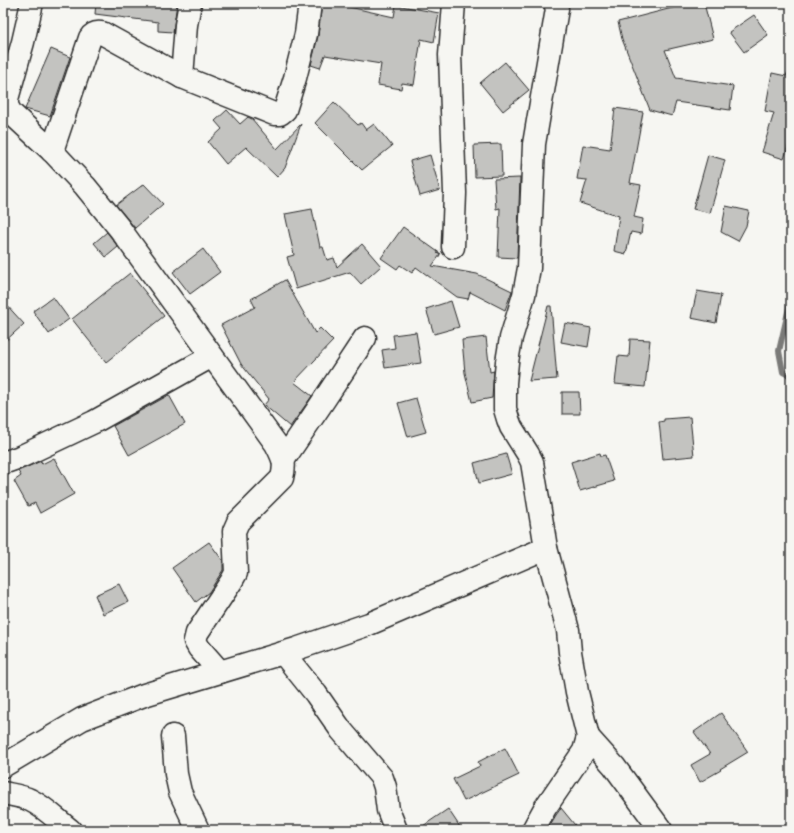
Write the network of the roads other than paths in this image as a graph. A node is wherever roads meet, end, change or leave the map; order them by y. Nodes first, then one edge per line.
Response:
1 (32, 3) edge
2 (190, 3) edge
3 (310, 3) edge
4 (460, 3) edge
5 (555, 3) edge
6 (182, 77) junction
7 (52, 151) junction
8 (453, 247) dead end
9 (365, 338) dead end
10 (212, 356) junction
11 (284, 459) junction
12 (3, 463) edge
13 (546, 548) junction
14 (283, 653) junction
15 (220, 672) junction
16 (173, 736) dead end
17 (588, 737) junction
18 (3, 766) edge
19 (3, 793) edge
20 (70, 830) edge
21 (198, 830) edge
22 (396, 830) edge
23 (533, 830) edge
24 (661, 830) edge

1 - 7 street
2 - 6 street
3 - 6 street
4 - 8 street
5 - 13 street
6 - 7 street
7 - 10 street
9 - 11 street
10 - 11 street
10 - 12 street
11 - 15 street
13 - 14 street
13 - 17 street
14 - 15 street
14 - 22 street
15 - 18 street
16 - 21 street
17 - 23 street
17 - 24 street
19 - 20 street

